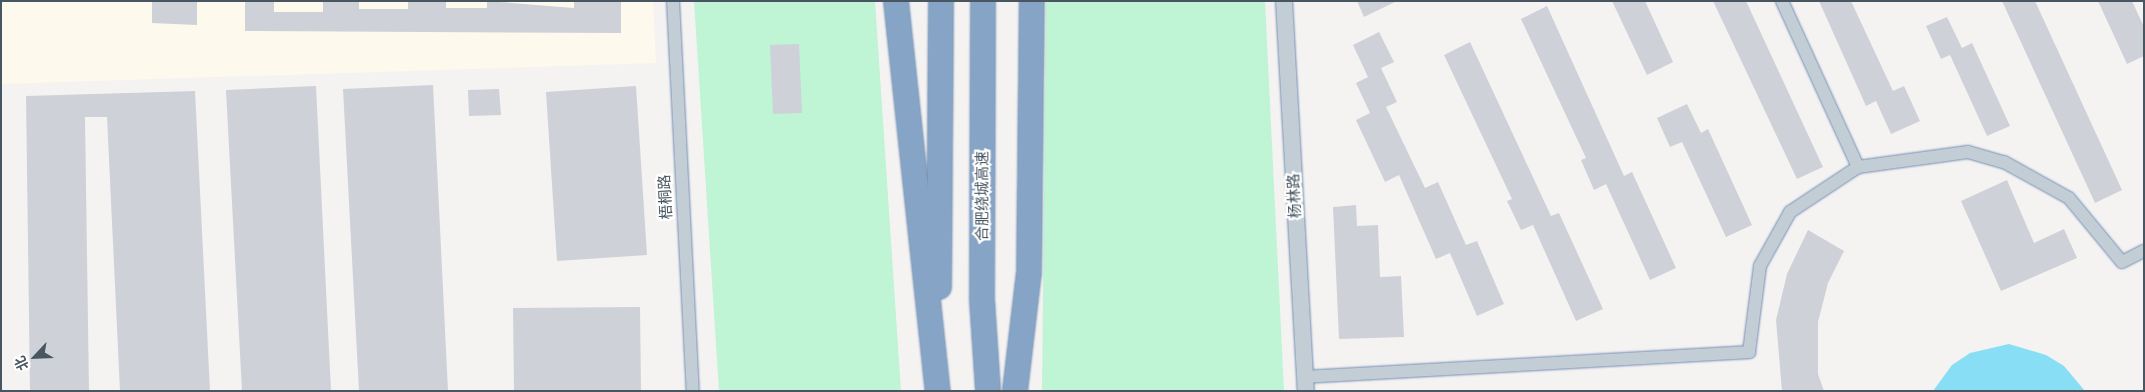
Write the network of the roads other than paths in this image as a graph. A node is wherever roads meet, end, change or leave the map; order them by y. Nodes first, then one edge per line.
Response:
1 (673, 1) edge
2 (896, 1) edge
3 (941, 1) edge
4 (983, 1) edge
5 (1032, 1) edge
6 (1284, 1) edge
7 (1782, 1) edge
8 (1858, 167) junction
9 (2144, 251) edge
10 (1306, 384) edge
11 (692, 391) edge
12 (938, 391) edge
13 (945, 391) edge
14 (988, 391) edge
15 (1015, 391) edge

1 - 11 street, 梧桐路
2 - 12 highway
3 - 13 highway
4 - 14 highway, 合肥绕城高速
5 - 15 highway
6 - 10 street, 杨林路
7 - 8 street
8 - 9 street
8 - 10 street

